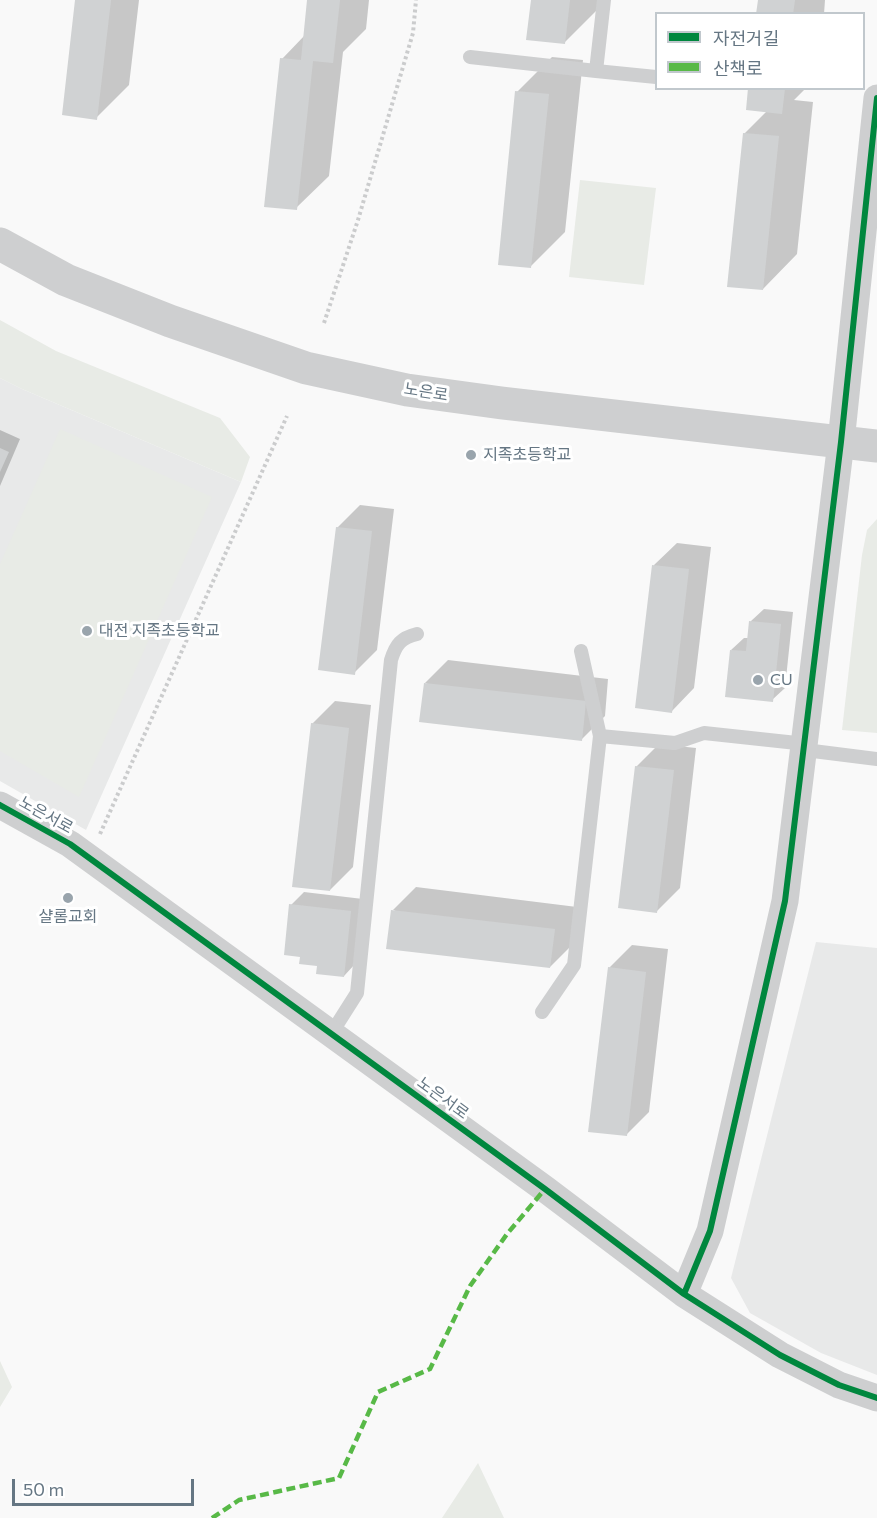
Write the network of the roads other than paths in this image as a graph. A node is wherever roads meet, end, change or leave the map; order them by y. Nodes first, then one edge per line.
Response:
1 (604, 0) edge
2 (470, 57) dead end
3 (596, 71) junction
4 (655, 76) edge
5 (877, 98) edge
6 (0, 244) edge
7 (841, 442) junction
8 (877, 446) edge
9 (417, 634) dead end
10 (581, 651) dead end
11 (600, 736) junction
12 (806, 747) junction
13 (877, 759) edge
14 (0, 805) edge
15 (542, 1012) dead end
16 (331, 1034) junction
17 (684, 1294) junction
18 (877, 1398) edge

1 - 3 lane
2 - 3 lane
3 - 4 lane
5 - 7 street
6 - 7 street, 노은로
7 - 8 street, 노은로
7 - 12 street
9 - 16 lane
10 - 11 lane
11 - 12 lane
11 - 15 lane
12 - 13 lane
12 - 17 street
14 - 16 street, 노은서로
16 - 17 street, 노은서로
17 - 18 street, 노은서로

